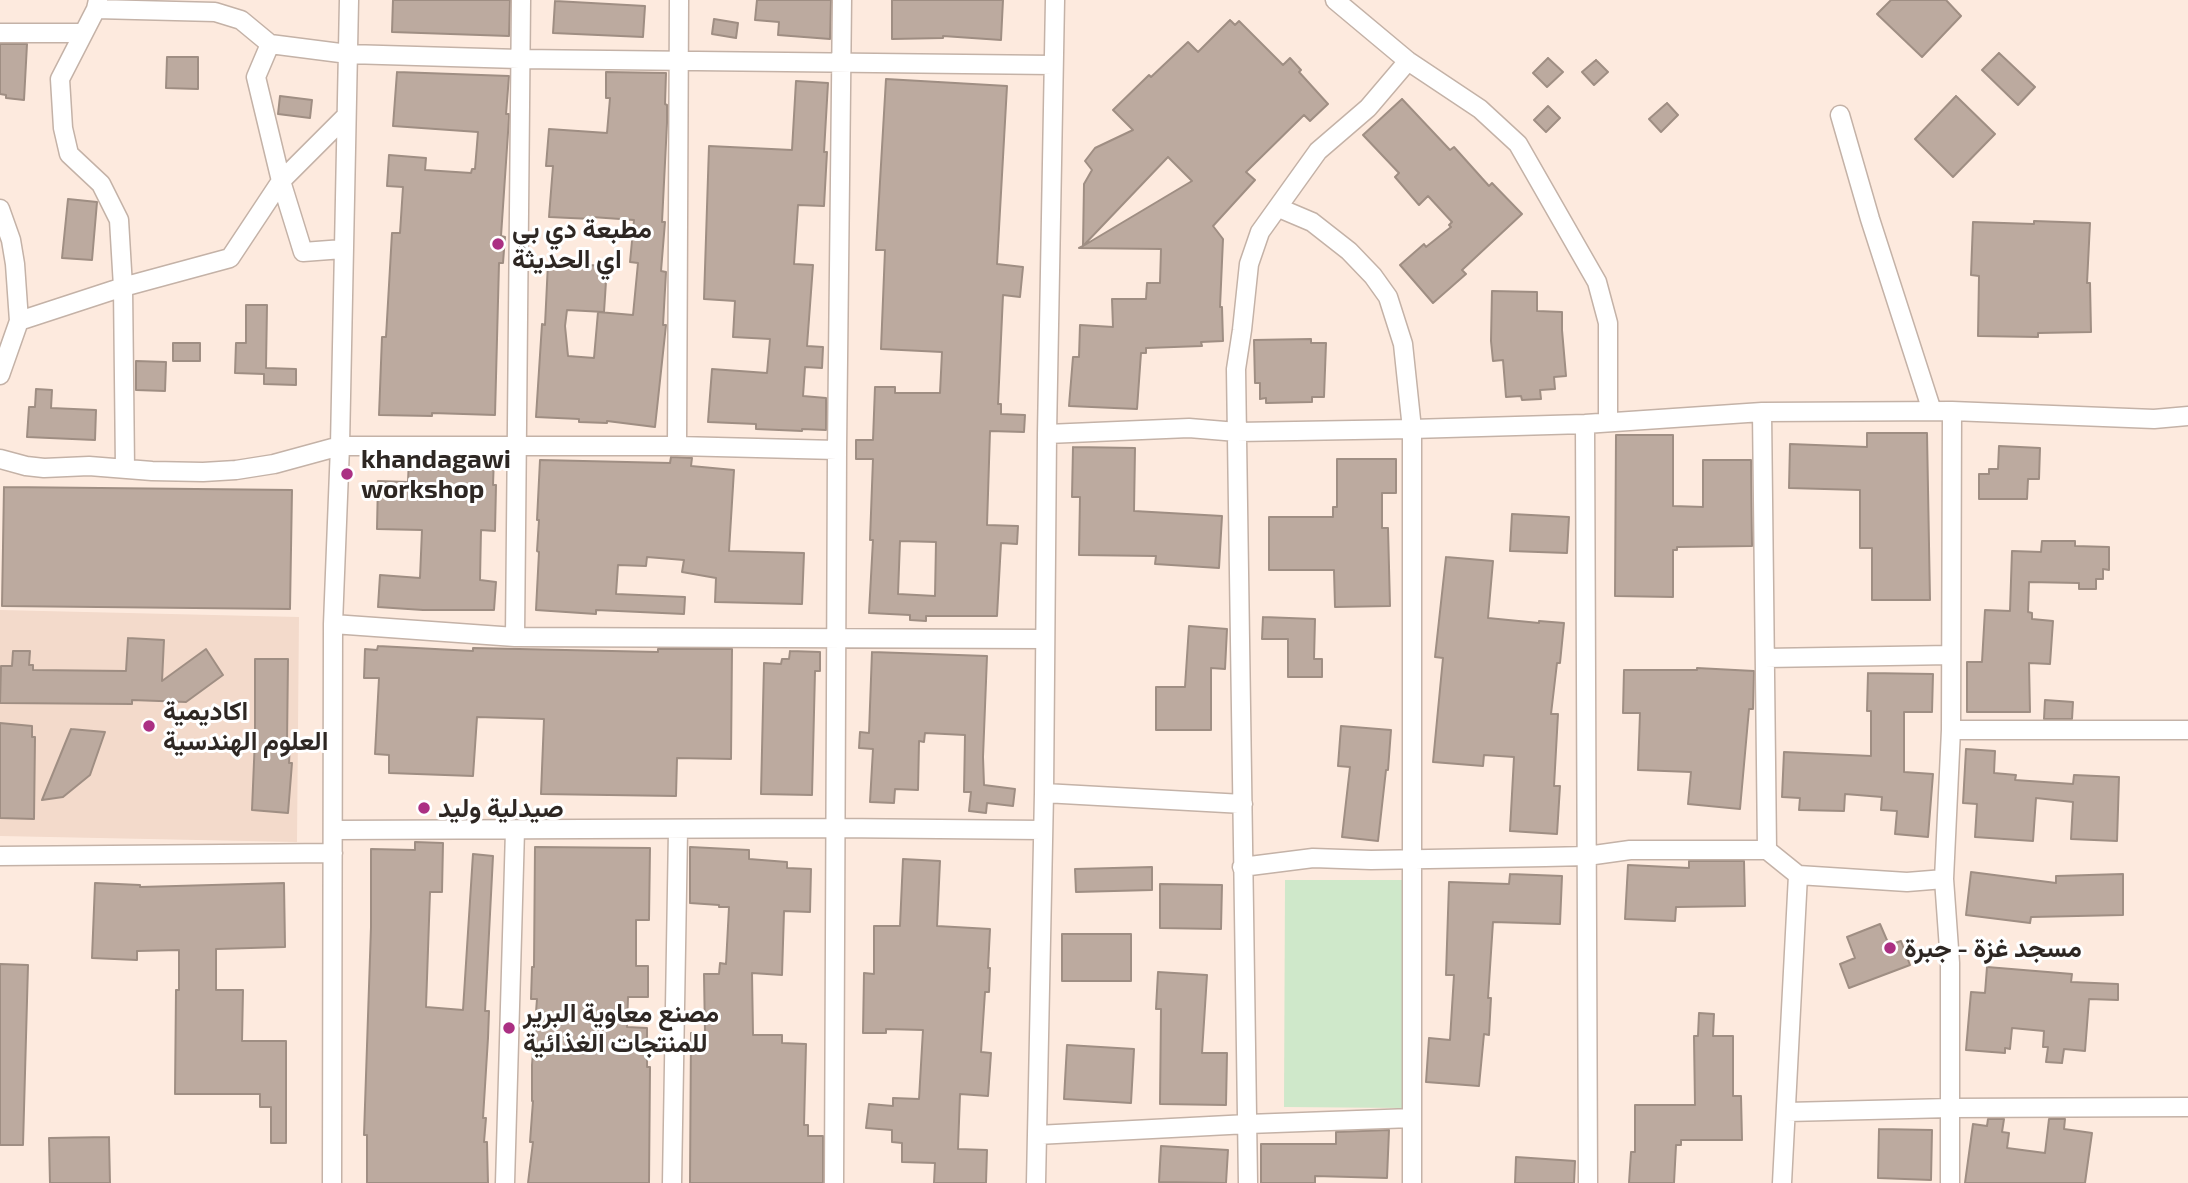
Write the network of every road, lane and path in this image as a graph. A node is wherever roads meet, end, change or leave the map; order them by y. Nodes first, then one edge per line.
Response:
1 (349, 0) edge
2 (521, 0) edge
3 (679, 0) edge
4 (842, 0) edge
5 (1055, 0) edge
6 (1335, 0) edge
7 (97, 5) edge
8 (216, 6) edge
9 (0, 33) edge
10 (83, 33) junction
11 (270, 44) junction
12 (348, 54) junction
13 (519, 59) junction
14 (677, 60) junction
15 (1408, 61) junction
16 (841, 63) junction
17 (1053, 65) junction
18 (346, 116) junction
19 (1840, 116) dead end
20 (281, 181) junction
21 (1279, 208) junction
22 (0, 209) edge
23 (343, 249) junction
24 (123, 287) junction
25 (19, 321) junction
26 (0, 375) edge
27 (1932, 411) junction
28 (1952, 411) junction
29 (1762, 412) junction
30 (2188, 416) edge
31 (1608, 422) junction
32 (1585, 424) junction
33 (1412, 429) junction
34 (1237, 432) junction
35 (1047, 434) junction
36 (340, 446) junction
37 (677, 446) junction
38 (516, 447) junction
39 (837, 450) junction
40 (0, 458) edge
41 (125, 469) junction
42 (333, 624) junction
43 (515, 637) junction
44 (837, 639) junction
45 (1045, 639) junction
46 (1951, 655) junction
47 (1765, 658) junction
48 (1951, 730) junction
49 (2188, 730) edge
50 (1044, 793) junction
51 (1243, 804) junction
52 (836, 828) junction
53 (333, 830) junction
54 (515, 830) junction
55 (678, 830) junction
56 (1042, 830) junction
57 (1767, 849) junction
58 (333, 853) junction
59 (0, 856) edge
60 (1587, 856) junction
61 (1412, 859) junction
62 (1242, 867) junction
63 (1798, 875) junction
64 (1944, 879) junction
65 (2188, 1107) edge
66 (1950, 1108) junction
67 (1787, 1112) junction
68 (1412, 1118) junction
69 (1248, 1124) junction
70 (1037, 1135) junction
71 (332, 1183) edge
72 (505, 1183) edge
73 (672, 1183) edge
74 (834, 1183) edge
75 (1036, 1183) edge
76 (1248, 1183) edge
77 (1412, 1183) edge
78 (1588, 1183) edge
79 (1782, 1183) edge
80 (1950, 1183) edge

1 - 12 street
2 - 13 street
3 - 14 street
4 - 16 street
5 - 17 street
6 - 15 street
7 - 8 street
7 - 10 street
8 - 11 street
9 - 10 street
10 - 24 street
11 - 12 street
11 - 20 street
12 - 13 street
12 - 18 street
13 - 14 street
13 - 38 street
14 - 16 street
14 - 37 street
15 - 21 street
15 - 31 street
16 - 17 street
16 - 39 street
17 - 35 street
18 - 20 street
18 - 23 street
19 - 27 street
20 - 23 street
20 - 24 street
21 - 33 street
21 - 34 street
22 - 25 street
23 - 36 street
24 - 25 street
24 - 41 street
25 - 26 street
27 - 28 street
27 - 29 street
28 - 30 street
28 - 46 street
29 - 31 street
29 - 47 street
31 - 32 street
32 - 33 street
32 - 60 street
33 - 34 street
33 - 61 street
34 - 35 street
34 - 51 street
35 - 45 street
36 - 38 street
36 - 41 street
36 - 42 street
37 - 38 street
37 - 39 street
38 - 43 street
39 - 44 street
40 - 41 street
42 - 43 street
42 - 53 street
43 - 44 street
44 - 45 street
44 - 52 street
45 - 50 street
46 - 47 street
46 - 48 street
47 - 57 street
48 - 49 street
48 - 64 street
50 - 51 street
50 - 56 street
51 - 62 street
52 - 55 street
52 - 56 street
52 - 74 street
53 - 54 street
53 - 58 street
54 - 55 street
54 - 72 street
55 - 73 street
56 - 70 street
57 - 60 street
57 - 63 street
58 - 59 street
58 - 71 street
60 - 61 street
60 - 78 street
61 - 62 street
61 - 68 street
62 - 69 street
63 - 64 street
63 - 67 street
64 - 66 street
65 - 66 street
66 - 67 street
66 - 80 street
67 - 79 street
68 - 69 street
68 - 77 street
69 - 70 street
69 - 76 street
70 - 75 street

